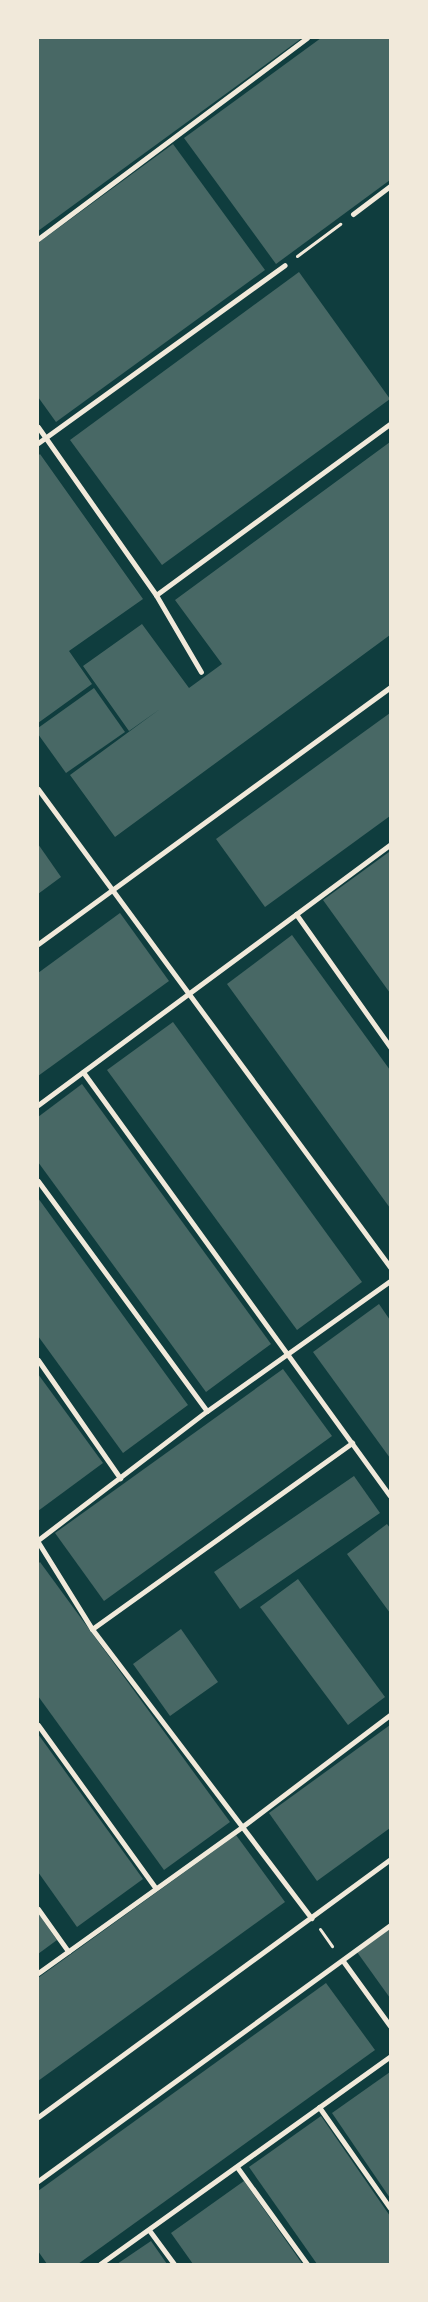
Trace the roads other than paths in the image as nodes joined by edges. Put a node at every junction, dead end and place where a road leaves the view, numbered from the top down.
1 (307, 38) edge
2 (390, 186) edge
3 (353, 214) road end
4 (38, 239) edge
5 (284, 265) road end
6 (390, 424) edge
7 (38, 427) edge
8 (46, 437) junction
9 (38, 443) edge
10 (156, 595) junction
11 (201, 672) dead end
12 (390, 687) edge
13 (38, 788) edge
14 (390, 844) edge
15 (113, 888) junction
16 (296, 914) junction
17 (38, 944) edge
18 (190, 995) junction
19 (390, 1047) edge
20 (83, 1072) junction
21 (38, 1105) edge
22 (38, 1181) edge
23 (390, 1267) edge
24 (390, 1281) edge
25 (290, 1355) junction
26 (38, 1360) edge
27 (206, 1411) junction
28 (352, 1443) junction
29 (120, 1478) junction
30 (390, 1496) edge
31 (38, 1541) edge
32 (92, 1629) junction
33 (390, 1715) edge
34 (38, 1725) edge
35 (243, 1826) junction
36 (390, 1858) edge
37 (155, 1887) junction
38 (38, 1909) edge
39 (311, 1918) junction
40 (390, 1925) edge
41 (68, 1951) junction
42 (343, 1961) junction
43 (38, 1973) edge
44 (390, 2026) edge
45 (390, 2056) edge
46 (319, 2107) junction
47 (38, 2118) edge
48 (237, 2167) junction
49 (38, 2181) edge
50 (390, 2208) edge
51 (149, 2230) junction
52 (100, 2264) edge
53 (174, 2264) edge
54 (308, 2264) edge

1 - 4 street
2 - 3 street
5 - 8 street
6 - 10 street
7 - 8 street
8 - 9 street
8 - 10 street
10 - 11 street
12 - 15 street
13 - 15 street
14 - 16 street
15 - 17 street
15 - 18 street
16 - 18 street
16 - 19 street
18 - 20 street
18 - 23 street
20 - 21 street
20 - 25 street
22 - 27 street
24 - 25 street
25 - 27 street
25 - 28 street
26 - 29 street
27 - 29 street
28 - 30 street
28 - 32 street
29 - 31 street
31 - 32 street
32 - 35 street
33 - 35 street
34 - 37 street
35 - 37 street
35 - 39 street
36 - 39 street
37 - 41 street
38 - 41 street
39 - 47 street
40 - 42 street
41 - 43 street
42 - 44 street
42 - 49 street
45 - 46 street
46 - 48 street
46 - 50 street
48 - 51 street
48 - 54 street
51 - 52 street
51 - 53 street

